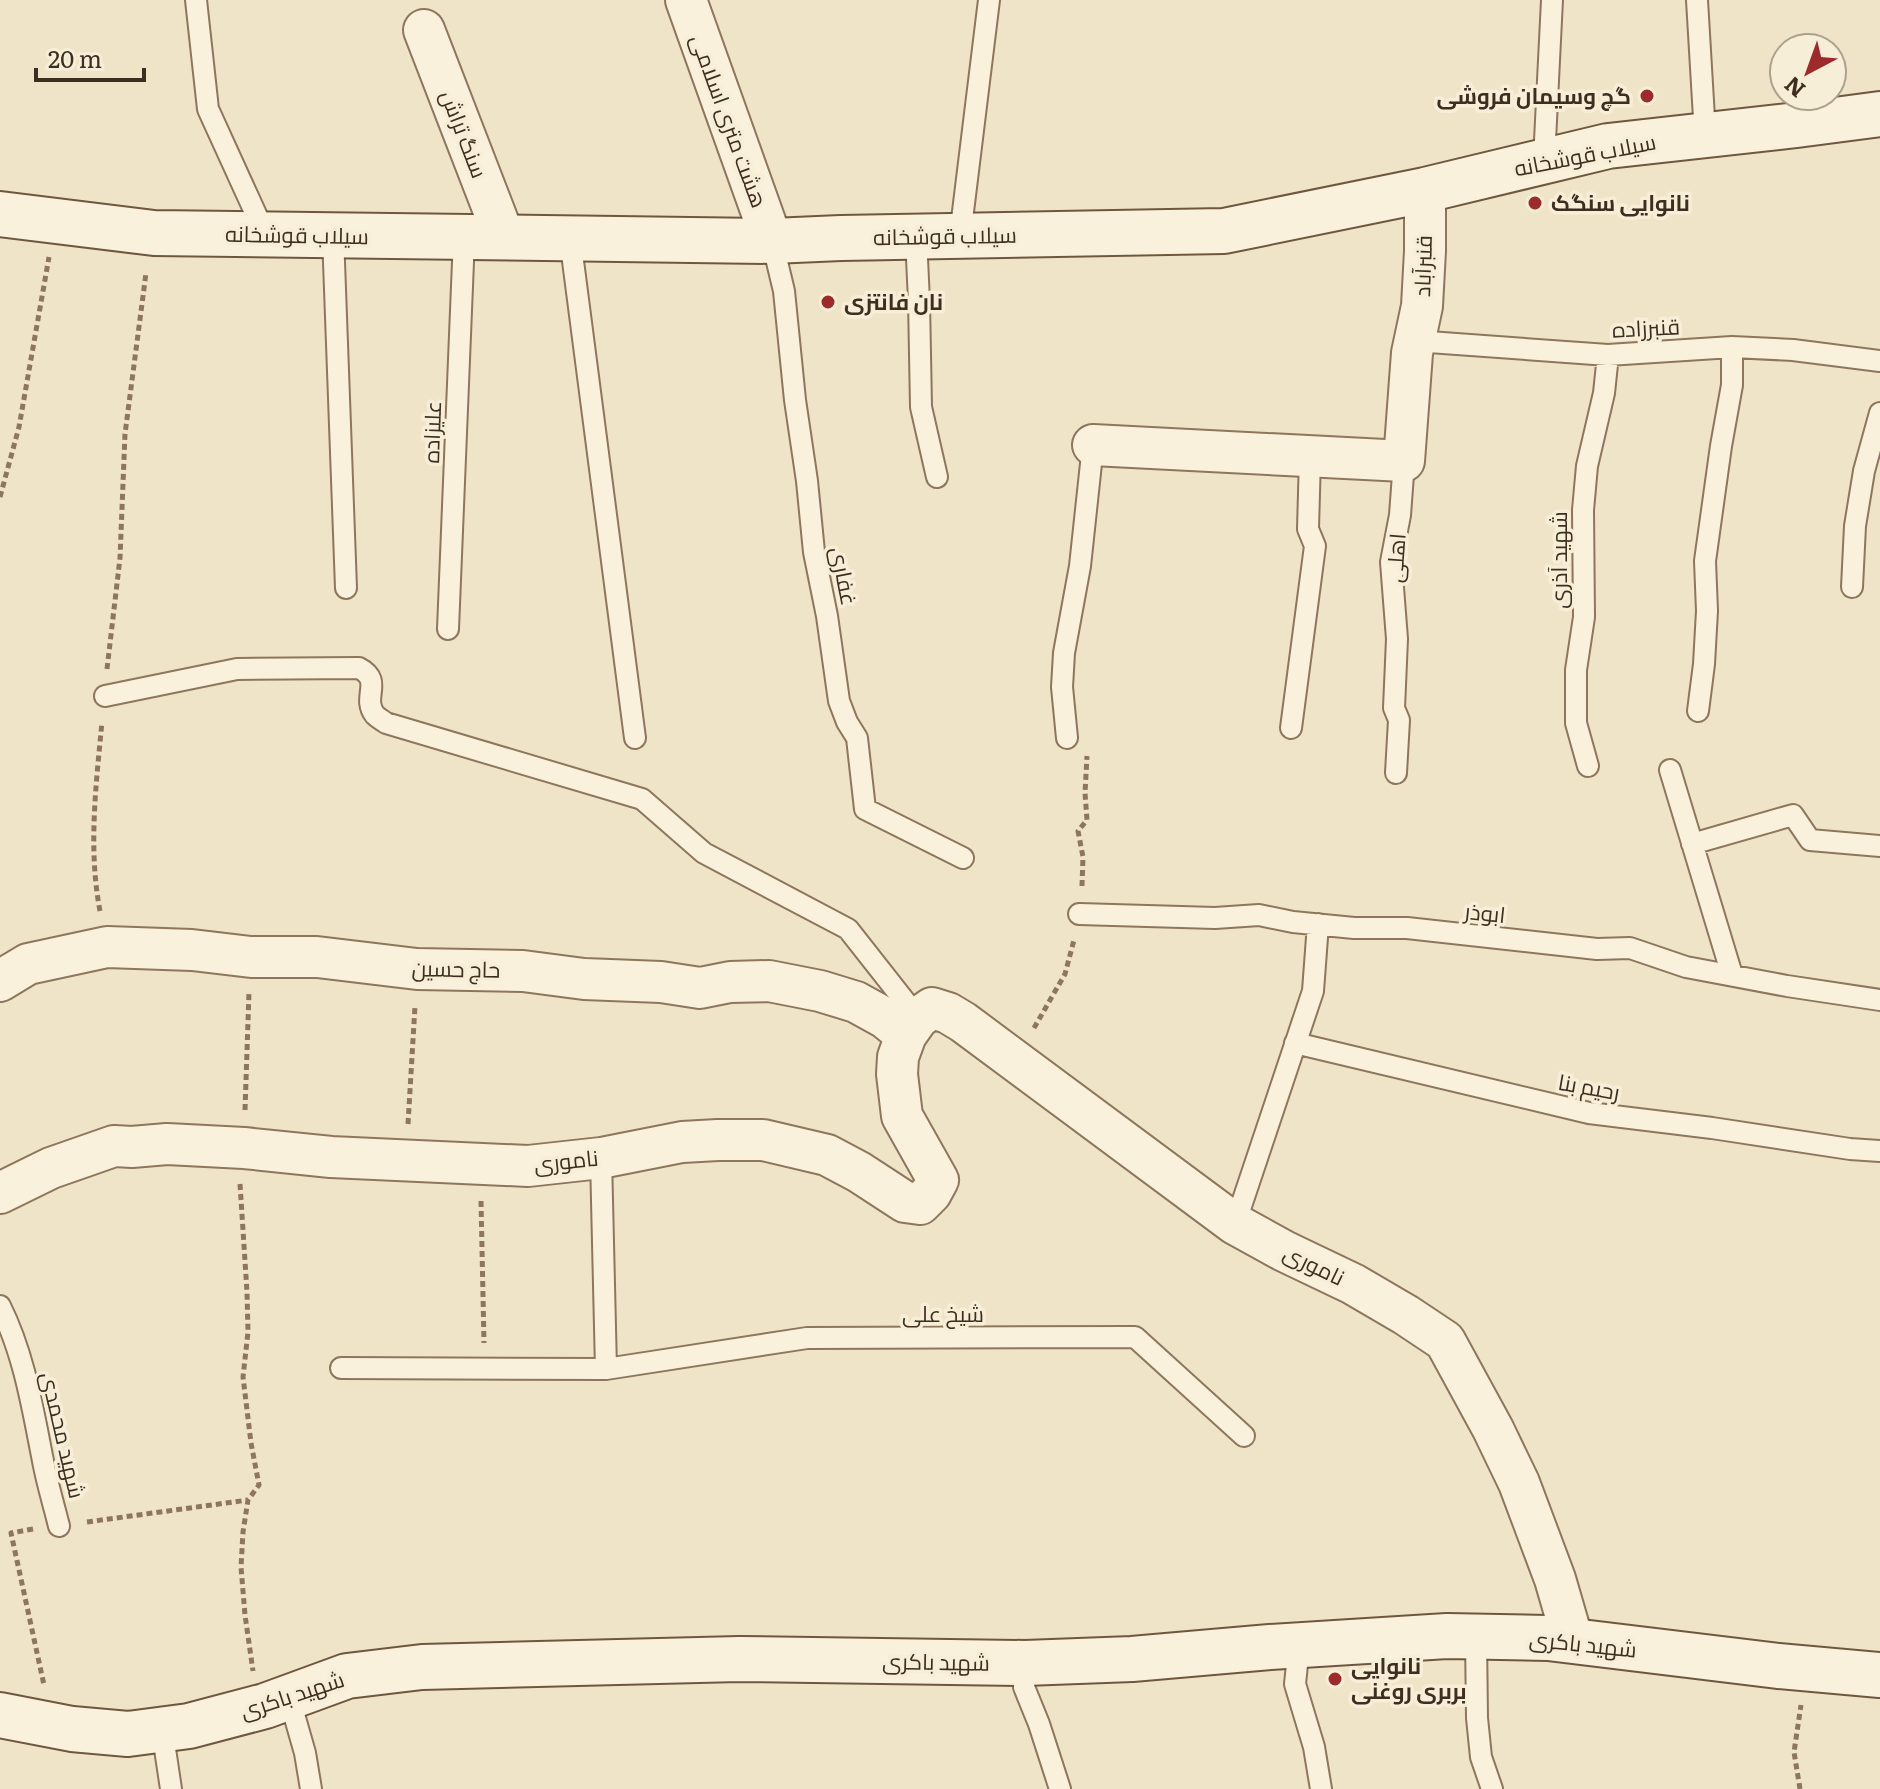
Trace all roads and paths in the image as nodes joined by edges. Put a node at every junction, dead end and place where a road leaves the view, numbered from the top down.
1 (196, 0) edge
2 (686, 0) edge
3 (989, 0) edge
4 (1552, 0) edge
5 (1697, 0) edge
6 (424, 30) dead end
7 (1880, 114) edge
8 (1705, 135) junction
9 (1544, 161) junction
10 (1425, 190) junction
11 (0, 214) edge
12 (57, 221) junction
13 (154, 233) junction
14 (265, 234) junction
15 (333, 235) junction
16 (960, 236) junction
17 (484, 237) junction
18 (916, 237) junction
19 (570, 238) junction
20 (772, 241) junction
21 (1415, 341) junction
22 (1732, 347) junction
23 (1608, 355) junction
24 (1880, 361) edge
25 (1880, 413) edge
26 (1093, 445) joint
27 (1310, 457) junction
28 (1404, 461) junction
29 (937, 477) dead end
30 (0, 497) edge
31 (1852, 587) dead end
32 (346, 588) dead end
33 (448, 629) dead end
34 (105, 696) junction
35 (1698, 711) dead end
36 (1291, 728) dead end
37 (635, 738) dead end
38 (1067, 738) dead end
39 (1588, 766) dead end
40 (1670, 770) dead end
41 (1396, 773) dead end
42 (1692, 844) junction
43 (1880, 846) edge
44 (963, 858) dead end
45 (1079, 914) dead end
46 (1318, 924) junction
47 (107, 947) junction
48 (251, 957) junction
49 (417, 969) junction
50 (1732, 975) junction
51 (0, 981) edge
52 (1880, 1000) edge
53 (912, 1026) junction
54 (1295, 1043) junction
55 (244, 1148) junction
56 (1880, 1151) edge
57 (601, 1158) junction
58 (406, 1161) junction
59 (480, 1164) junction
60 (0, 1193) edge
61 (1235, 1224) junction
62 (0, 1306) edge
63 (341, 1368) dead end
64 (484, 1369) junction
65 (606, 1369) junction
66 (1244, 1436) dead end
67 (248, 1500) junction
68 (59, 1526) junction
69 (1476, 1637) junction
70 (1573, 1641) junction
71 (1299, 1645) junction
72 (1025, 1663) junction
73 (1799, 1668) junction
74 (1880, 1675) edge
75 (277, 1702) junction
76 (0, 1715) edge
77 (52, 1725) junction
78 (162, 1729) junction
79 (171, 1789) edge
80 (311, 1789) edge
81 (1060, 1789) edge
82 (1321, 1789) edge
83 (1492, 1789) edge
84 (1800, 1789) edge

1 - 14 lane
2 - 20 street, هشت متری اسلامی
3 - 16 lane
4 - 9 lane
5 - 8 lane
6 - 17 street, سنگ تراش
7 - 8 street, سیلاب قوشخانه
8 - 9 street, سیلاب قوشخانه
9 - 10 street, سیلاب قوشخانه
10 - 16 street, سیلاب قوشخانه
10 - 21 street, قنبرآباد
11 - 12 street, سیلاب قوشخانه
12 - 13 street, سیلاب قوشخانه
12 - 30 path
13 - 14 street, سیلاب قوشخانه
13 - 34 path
14 - 15 street, سیلاب قوشخانه
15 - 17 street, سیلاب قوشخانه
15 - 32 lane
16 - 18 street, سیلاب قوشخانه
17 - 19 street, سیلاب قوشخانه
17 - 33 lane, علیزاده
18 - 20 street, سیلاب قوشخانه
18 - 29 lane
19 - 20 street, سیلاب قوشخانه
19 - 37 lane
20 - 44 lane, غفاری
21 - 23 lane, قنبرزاده
21 - 28 street, اهلی
22 - 23 lane, قنبرزاده
22 - 24 lane, قنبرزاده
22 - 35 lane
23 - 39 lane, شهید آذری
25 - 31 lane
26 - 27 street
26 - 38 lane
27 - 28 street
27 - 36 lane
28 - 41 lane, اهلی
34 - 47 path
34 - 53 lane
40 - 42 lane
42 - 43 lane
42 - 50 lane
45 - 46 lane, ابوذر
46 - 50 lane, ابوذر
46 - 54 lane
47 - 48 street, حاج حسین
47 - 51 street, حاج حسین
48 - 49 street, حاج حسین
48 - 55 path
49 - 53 street, حاج حسین
49 - 58 path
50 - 52 lane, ابوذر
53 - 57 street, ناموری
53 - 61 street, ناموری
54 - 56 lane, رحیم بنا
54 - 61 lane
55 - 58 street, ناموری
55 - 60 street, ناموری
55 - 67 path
57 - 59 street, ناموری
57 - 65 lane
58 - 59 street, ناموری
59 - 64 path
61 - 70 street, ناموری
62 - 68 lane, شهید محمدی
63 - 64 lane, شیخ علی
64 - 65 lane, شیخ علی
65 - 66 lane, شیخ علی
67 - 68 path
67 - 75 path
68 - 77 path, شهید محمدی
69 - 70 street, شهید باکری
69 - 71 street, شهید باکری
69 - 83 lane
70 - 73 street, شهید باکری
71 - 72 street, شهید باکری
71 - 82 lane
72 - 75 street, شهید باکری
72 - 81 lane
73 - 74 street, شهید باکری
73 - 84 path
75 - 78 street, شهید باکری
75 - 80 lane
76 - 77 street, شهید باکری
77 - 78 street, شهید باکری
78 - 79 lane

